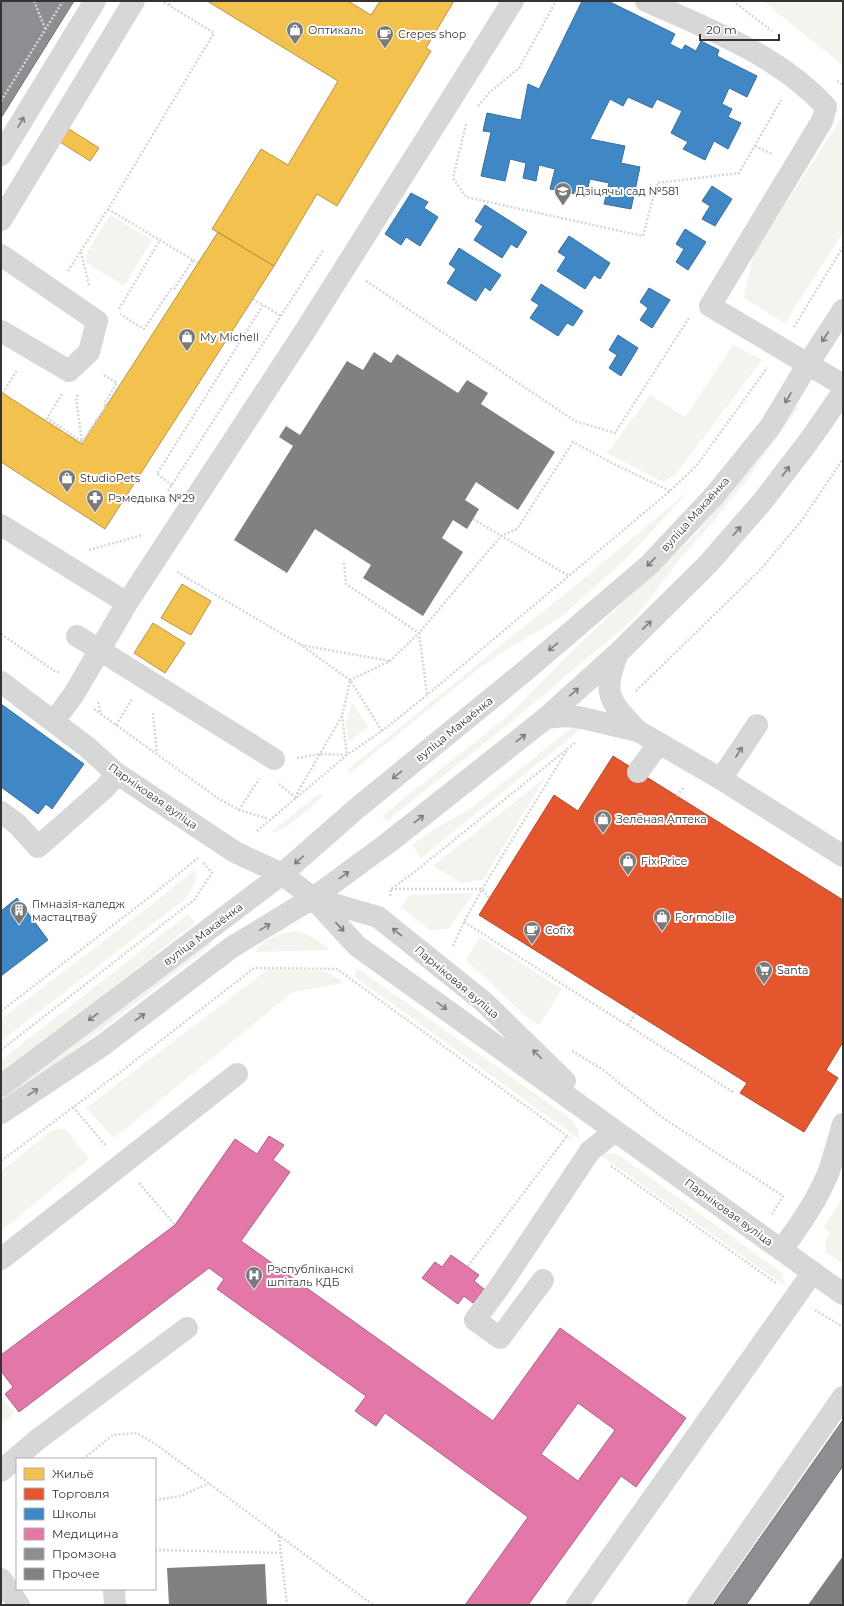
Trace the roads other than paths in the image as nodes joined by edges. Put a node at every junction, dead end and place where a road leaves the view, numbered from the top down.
1 (95, 1) edge
2 (134, 1) edge
3 (513, 1) edge
4 (646, 1) edge
5 (67, 47) junction
6 (96, 63) junction
7 (1, 155) edge
8 (1, 220) edge
9 (1, 255) edge
10 (843, 310) edge
11 (1, 331) edge
12 (808, 364) junction
13 (843, 385) edge
14 (843, 392) edge
15 (1, 525) edge
16 (127, 603) junction
17 (77, 636) dead end
18 (99, 651) junction
19 (619, 652) junction
20 (1, 682) edge
21 (546, 718) junction
22 (54, 721) junction
23 (756, 725) dead end
24 (638, 731) junction
25 (659, 743) junction
26 (274, 759) dead end
27 (638, 772) dead end
28 (116, 773) junction
29 (721, 779) junction
30 (1, 812) edge
31 (843, 856) edge
32 (282, 874) junction
33 (313, 898) junction
34 (237, 1074) dead end
35 (1, 1086) edge
36 (1, 1113) edge
37 (843, 1124) edge
38 (615, 1131) junction
39 (787, 1241) junction
40 (1, 1260) edge
41 (812, 1272) junction
42 (543, 1280) dead end
43 (843, 1294) edge
44 (187, 1328) dead end
45 (843, 1397) edge
46 (17, 1458) edge
47 (1, 1579) edge
48 (114, 1590) edge
49 (19, 1605) edge
50 (115, 1605) edge
51 (577, 1605) edge
52 (698, 1605) edge

1 - 5 street
2 - 6 street
3 - 16 street
4 - 12 street
5 - 6 street
7 -> 5 street
6 - 8 street
9 - 11 street
10 -> 12 street, вуліца Макаёнка
12 - 13 street
12 -> 32 street, вуліца Макаёнка
19 -> 14 street
15 - 16 street
16 - 18 street
17 - 18 street
18 - 22 street
18 - 26 street
21 -> 19 street
19 - 24 street
20 - 22 street, Парніковая вуліца
21 - 24 street
33 -> 21 street
22 - 28 street, Парніковая вуліца
29 -> 23 street
24 - 25 street
25 - 27 street
25 - 29 street
28 - 30 street
28 - 32 street, Парніковая вуліца
29 - 31 street
32 - 33 street, Парніковая вуліца
32 -> 35 street, вуліца Макаёнка
36 -> 33 street
33 -> 38 street, Парніковая вуліца
38 -> 33 street, Парніковая вуліца
34 - 40 street
37 - 39 street
38 - 39 street, Парніковая вуліца
38 - 42 street
39 - 41 street, Парніковая вуліца
41 - 43 street, Парніковая вуліца
41 - 51 street
44 - 46 street
45 - 52 street
47 - 49 street
48 - 50 street

